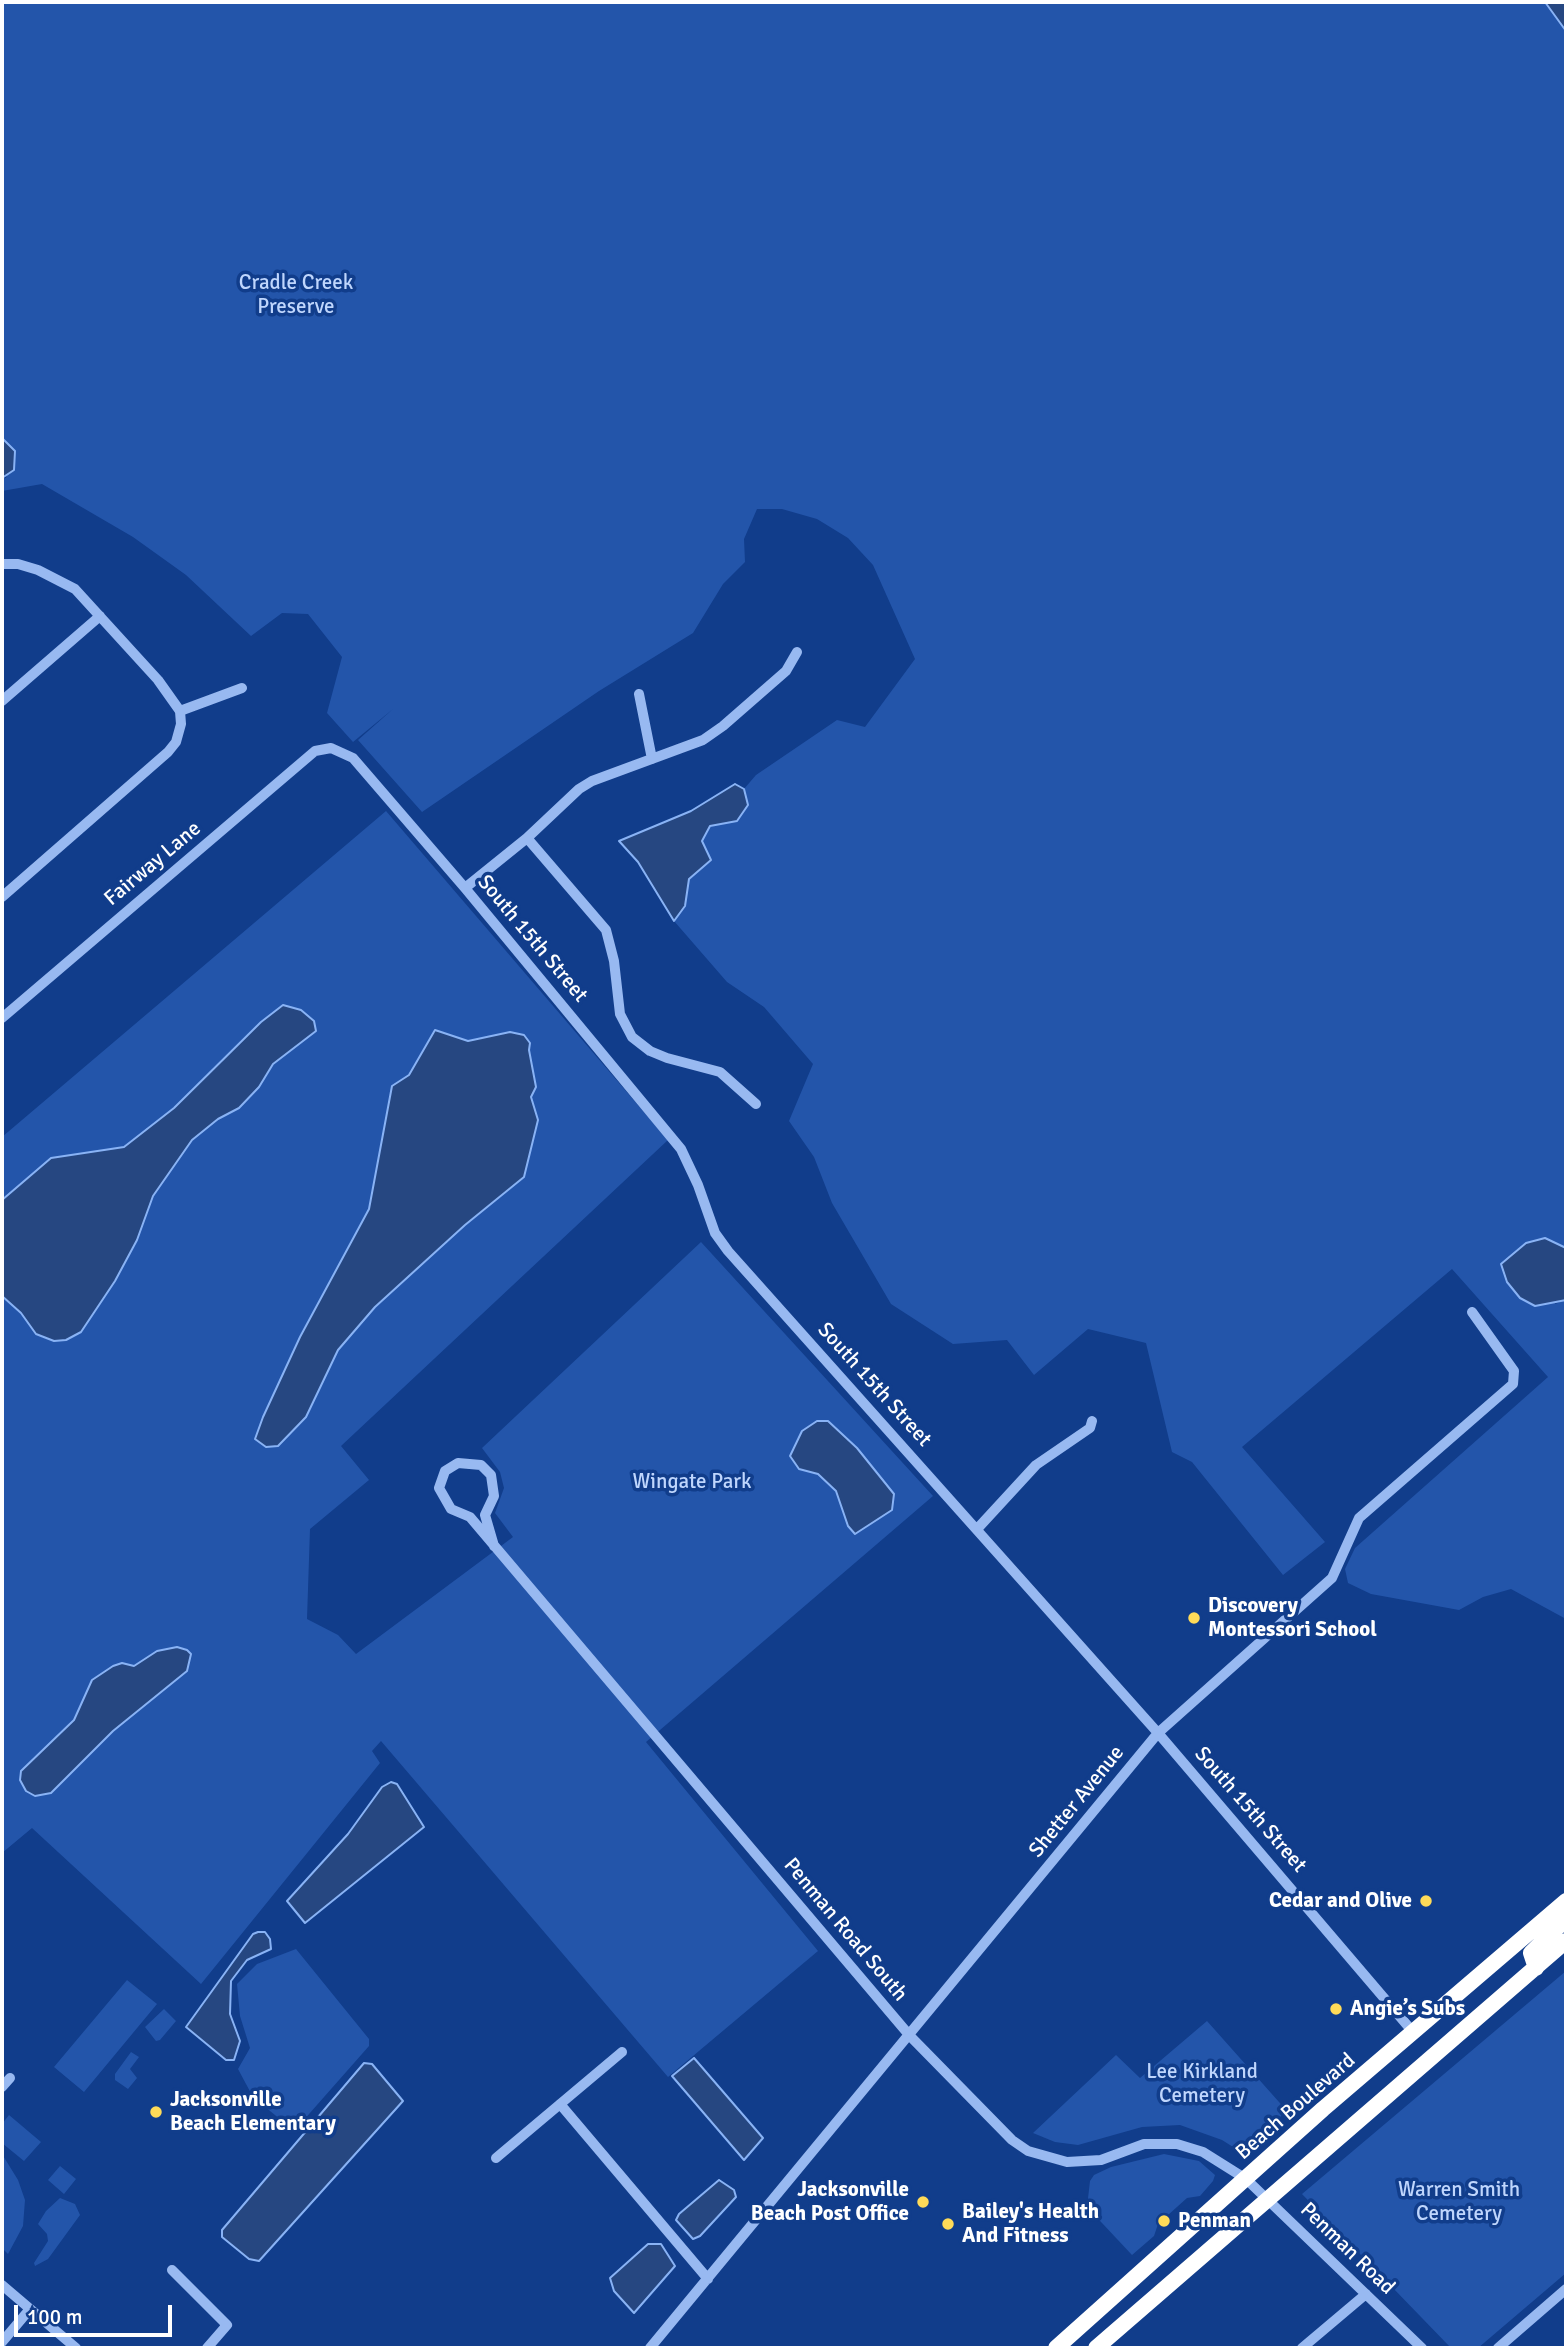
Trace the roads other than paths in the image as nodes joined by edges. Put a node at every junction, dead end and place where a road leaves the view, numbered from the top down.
1 (2, 564) edge
2 (100, 616) junction
3 (797, 652) dead end
4 (242, 688) dead end
5 (639, 694) dead end
6 (2, 701) edge
7 (180, 711) junction
8 (334, 749) joint
9 (652, 759) junction
10 (527, 838) junction
11 (465, 888) junction
12 (2, 897) edge
13 (2, 1018) edge
14 (756, 1104) dead end
15 (1472, 1312) dead end
16 (1092, 1421) dead end
17 (487, 1505) junction
18 (459, 1514) junction
19 (978, 1528) junction
20 (495, 1546) junction
21 (1158, 1733) junction
22 (1566, 1901) edge
23 (1566, 1919) edge
24 (1566, 1941) edge
25 (1536, 1968) junction
26 (1413, 2032) junction
27 (910, 2036) junction
28 (622, 2052) dead end
29 (10, 2078) dead end
30 (2, 2087) edge
31 (561, 2104) junction
32 (496, 2158) dead end
33 (1246, 2179) junction
34 (1266, 2198) junction
35 (172, 2270) dead end
36 (708, 2279) junction
37 (2, 2285) edge
38 (1566, 2289) edge
39 (1366, 2294) junction
40 (30, 2309) junction
41 (2, 2342) edge
42 (210, 2347) edge
43 (76, 2348) edge
44 (650, 2348) edge
45 (1056, 2348) edge
46 (1096, 2348) edge
47 (1302, 2348) edge
48 (1422, 2348) edge
49 (1498, 2348) edge

1 - 2 street
2 - 6 street
2 - 7 street
3 - 9 street
4 - 7 street
5 - 9 street
7 - 12 street
8 - 11 street, South 15th Street
8 - 13 street, Fairway Lane
9 - 10 street
10 - 11 street
10 - 14 street
11 - 19 street, South 15th Street
15 - 21 street, Shetter Avenue
16 - 19 street
17 - 18 street
17 - 18 street, Penman Road South
17 - 20 street, Penman Road South
18 - 20 street, Penman Road South
19 - 21 street, South 15th Street
20 - 27 street, Penman Road South
21 - 26 street, South 15th Street
21 - 27 street, Shetter Avenue
22 - 26 highway, Beach Boulevard
23 - 25 highway
24 - 25 highway
25 - 34 highway
26 - 33 highway, Beach Boulevard
27 - 33 street, Penman Road South
27 - 36 street, Shetter Avenue
28 - 31 street
29 - 30 street
31 - 32 street
31 - 36 street
33 - 34 street, Penman Road
33 - 45 highway, Beach Boulevard
34 - 39 street, Penman Road
34 - 46 highway
35 - 42 street
36 - 44 street, Shetter Avenue
37 - 40 street
38 - 49 street
39 - 47 street
39 - 48 street, Penman Road
40 - 41 street
40 - 43 street

